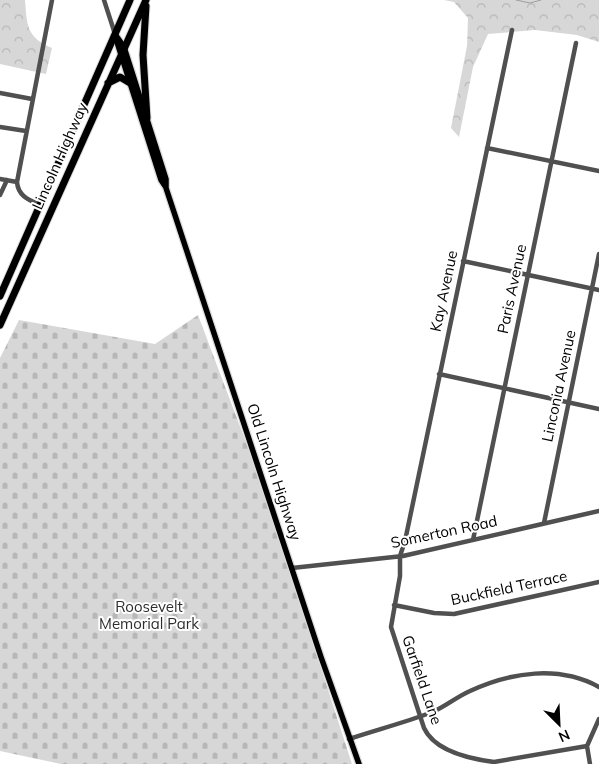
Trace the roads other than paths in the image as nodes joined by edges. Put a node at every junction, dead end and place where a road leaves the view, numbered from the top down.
1 (52, 0) edge
2 (104, 0) edge
3 (130, 0) edge
4 (147, 0) edge
5 (512, 30) dead end
6 (115, 34) junction
7 (576, 43) dead end
8 (124, 47) junction
9 (121, 55) junction
10 (108, 83) junction
11 (130, 83) junction
12 (0, 93) edge
13 (32, 99) junction
14 (147, 118) junction
15 (0, 127) edge
16 (26, 131) junction
17 (487, 148) junction
18 (551, 161) junction
19 (599, 171) edge
20 (0, 179) edge
21 (7, 180) junction
22 (17, 182) junction
23 (166, 188) junction
24 (0, 195) edge
25 (40, 206) junction
26 (599, 254) edge
27 (463, 261) junction
28 (527, 275) junction
29 (592, 289) junction
30 (599, 290) edge
31 (0, 296) edge
32 (0, 325) edge
33 (439, 374) junction
34 (503, 389) junction
35 (568, 402) junction
36 (599, 409) edge
37 (599, 511) edge
38 (544, 523) junction
39 (473, 540) junction
40 (400, 556) junction
41 (292, 568) junction
42 (599, 582) edge
43 (394, 605) junction
44 (599, 687) edge
45 (420, 716) junction
46 (599, 720) edge
47 (349, 740) junction
48 (587, 746) junction
49 (359, 764) edge
50 (590, 764) edge

1 - 13 street
2 - 6 street, Old Lincoln Highway
3 - 6 highway, Lincoln Highway
4 - 8 highway, Lincoln Highway
4 - 14 highway
5 - 17 street, Kay Avenue
6 - 8 main road, Old Lincoln Highway
6 - 9 main road, Old Lincoln Highway
6 - 25 highway, Lincoln Highway
7 - 18 street, Paris Avenue
8 - 9 highway, Lincoln Highway
8 - 14 main road, Old Lincoln Highway
9 - 10 highway, Lincoln Highway
9 - 11 main road, Old Lincoln Highway
10 - 11 highway
10 - 32 highway, Lincoln Highway
11 - 23 main road, Old Lincoln Highway
12 - 13 street
13 - 16 street
14 - 23 main road, Old Lincoln Highway
15 - 16 street
16 - 22 street
17 - 18 street
17 - 27 street, Kay Avenue
18 - 19 street
18 - 28 street, Paris Avenue
20 - 21 street
21 - 22 street
21 - 24 street
22 - 25 street
23 - 41 main road, Old Lincoln Highway
25 - 31 highway, Lincoln Highway
26 - 29 street, Linconia Avenue
27 - 28 street
27 - 33 street, Kay Avenue
28 - 29 street
28 - 34 street, Paris Avenue
29 - 30 street
29 - 35 street, Linconia Avenue
33 - 34 street
33 - 40 street, Kay Avenue
34 - 35 street
34 - 39 street, Paris Avenue
35 - 36 street
35 - 38 street, Linconia Avenue
37 - 38 street, Somerton Road
38 - 39 street, Somerton Road
39 - 40 street, Somerton Road
40 - 41 street, Somerton Road
40 - 43 street, Garfield Lane
41 - 47 main road, Old Lincoln Highway
42 - 43 street, Buckfield Terrace
43 - 45 street, Garfield Lane
44 - 45 street
45 - 47 street
45 - 48 street, Garfield Lane
46 - 48 street
47 - 49 main road, Old Lincoln Highway
48 - 50 street

